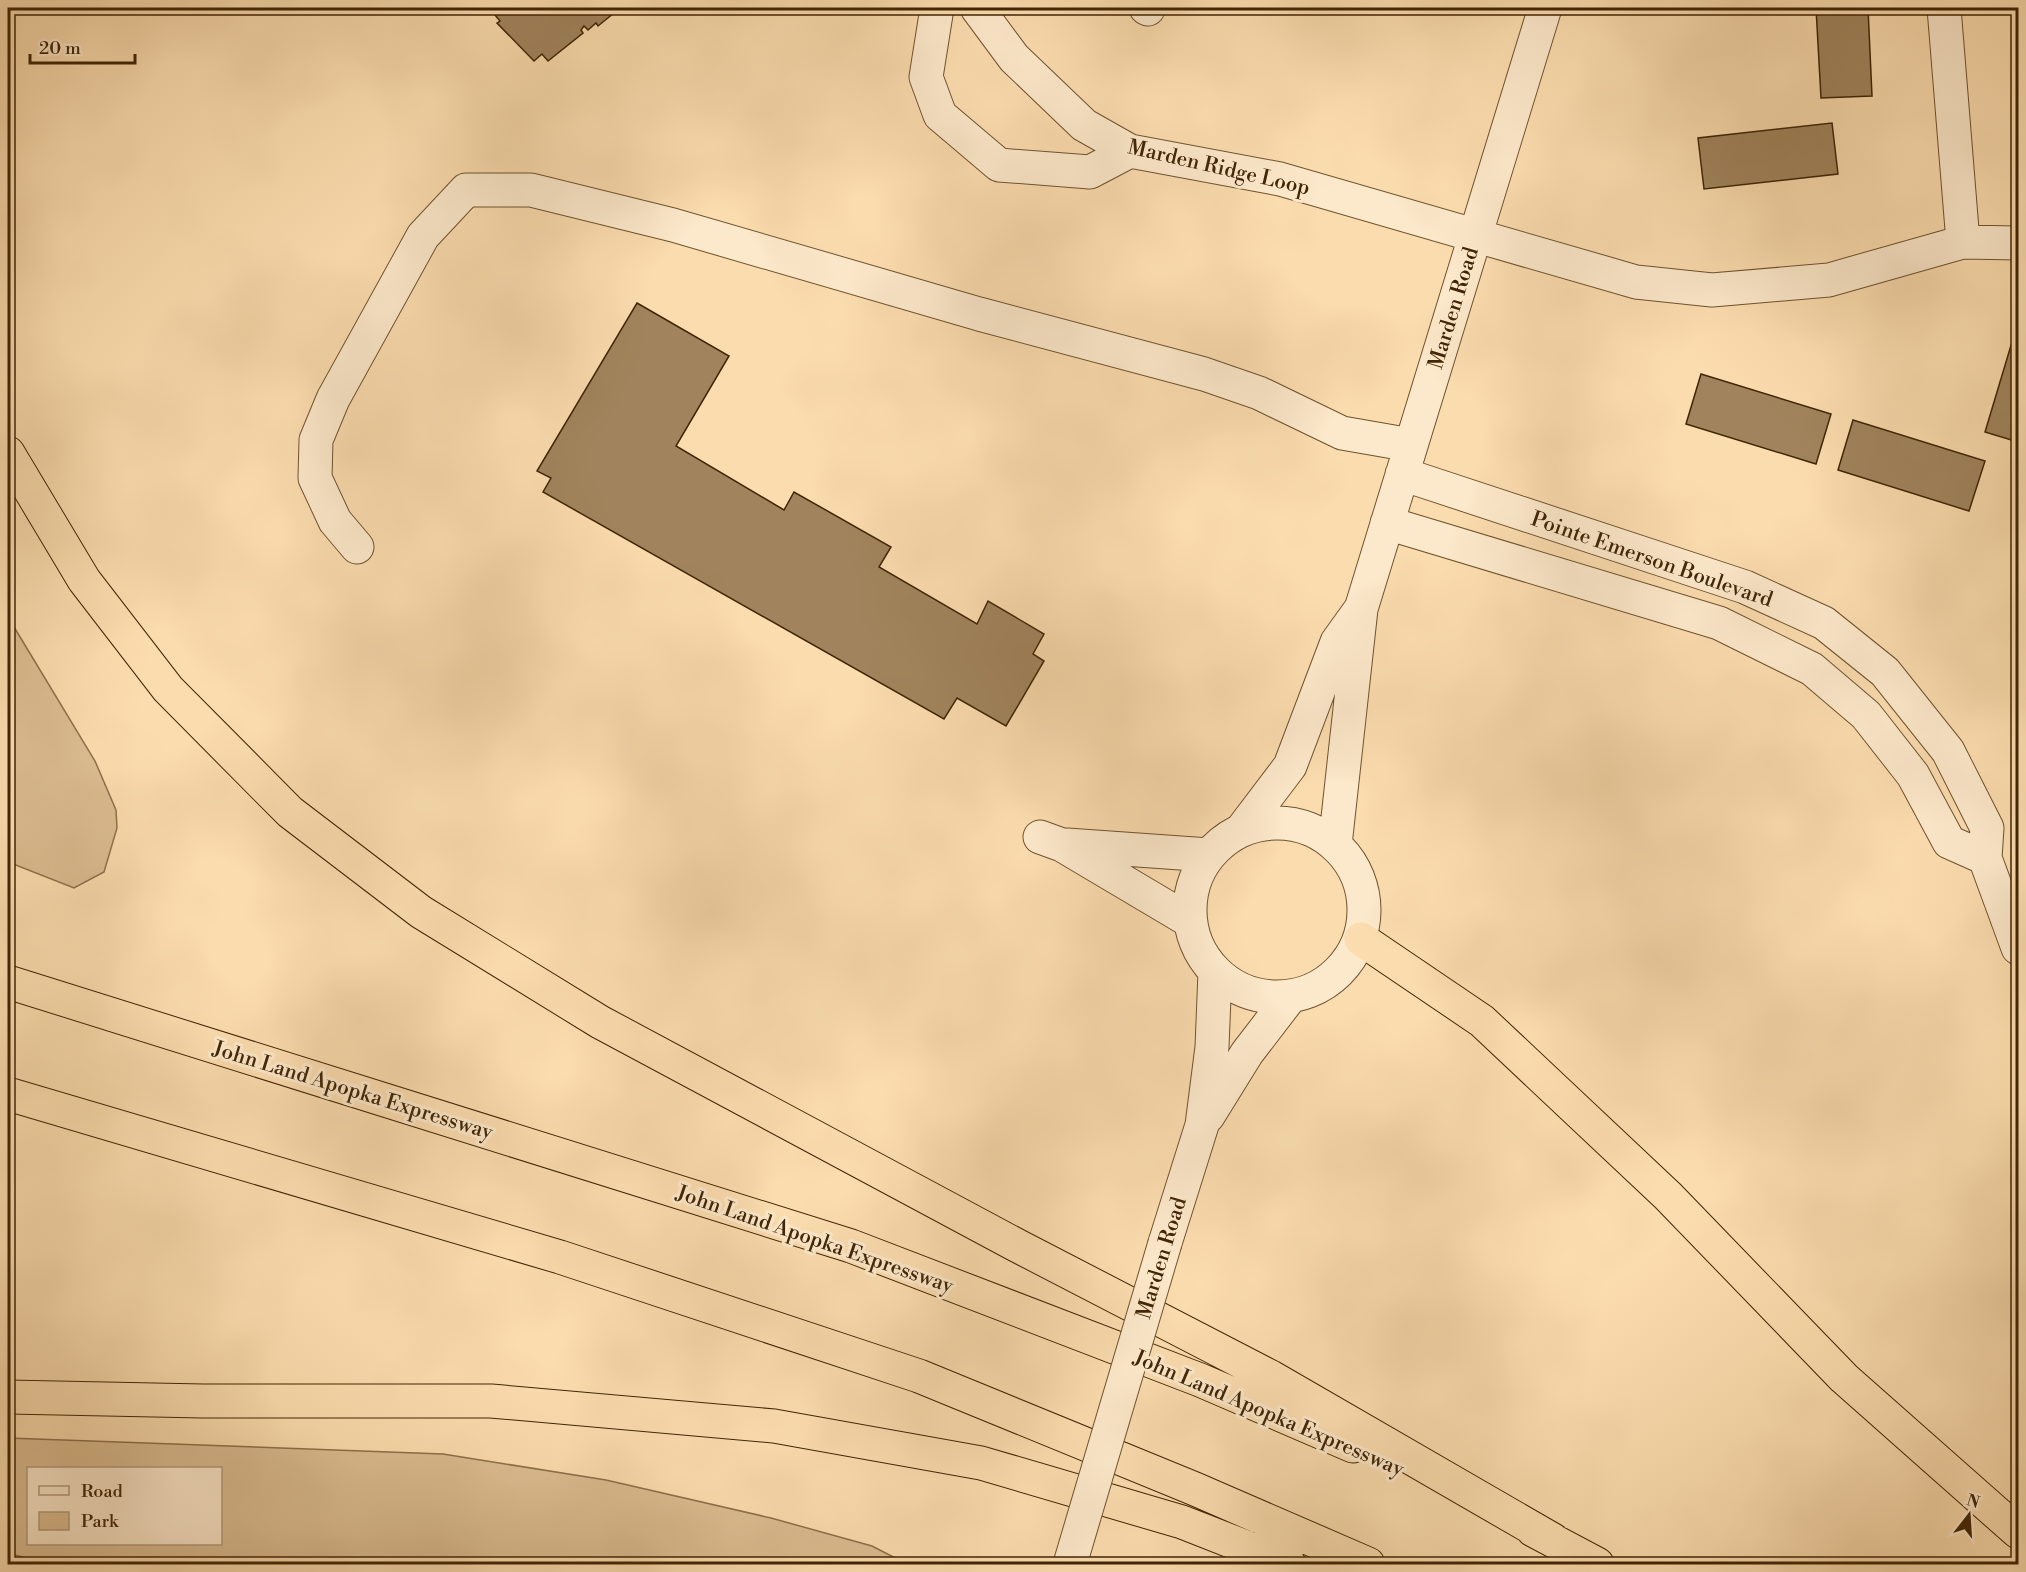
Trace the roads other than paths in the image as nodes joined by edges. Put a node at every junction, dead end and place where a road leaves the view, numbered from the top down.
1 (937, 8) edge
2 (977, 8) edge
3 (1545, 8) edge
4 (1944, 8) edge
5 (1130, 151) junction
6 (1476, 236) junction
7 (1963, 242) junction
8 (2019, 243) edge
9 (8, 453) edge
10 (1407, 460) junction
11 (1387, 523) junction
12 (1611, 545) junction
13 (357, 547) dead end
14 (1599, 588) junction
15 (1361, 609) junction
16 (1885, 672) junction
17 (1851, 702) junction
18 (1243, 828) junction
19 (1335, 845) junction
20 (1209, 855) junction
21 (1985, 858) junction
22 (1190, 921) junction
23 (1361, 939) junction
24 (2019, 948) edge
25 (1215, 972) junction
26 (8, 982) edge
27 (1290, 997) junction
28 (8, 1094) edge
29 (1202, 1125) junction
30 (8, 1397) edge
31 (2019, 1532) edge
32 (1553, 1540) junction
33 (1070, 1564) edge
34 (1289, 1564) edge
35 (1368, 1564) edge
36 (1597, 1564) edge

1 - 5 street
2 - 5 street, Marden Ridge Loop
3 - 6 street, Marden Road
4 - 7 street
5 - 6 street, Marden Ridge Loop
6 - 7 street, Marden Ridge Loop
6 - 10 street, Marden Road
7 - 8 street, Marden Ridge Loop
9 - 32 highway
10 - 11 street, Marden Road
10 - 12 street, Pointe Emerson Boulevard
10 - 13 street, Pointe Emerson Boulevard
11 - 14 street, Pointe Emerson Boulevard
11 - 15 street, Marden Road
12 - 14 street
12 - 16 street, Pointe Emerson Boulevard
14 - 17 street, Pointe Emerson Boulevard
15 - 18 street, Marden Road
15 - 19 street, Marden Road
16 - 17 street
16 - 21 street, Pointe Emerson Boulevard
17 - 21 street, Pointe Emerson Boulevard
18 - 19 street
18 - 20 street
19 - 23 street
20 - 22 street
20 - 22 street
21 - 24 street, Pointe Emerson Boulevard
22 - 25 street
23 - 27 street
23 - 31 highway
25 - 27 street
25 - 29 street, Marden Road
26 - 32 highway, John Land Apopka Expressway
27 - 29 street, Marden Road
28 - 35 highway
29 - 33 street, Marden Road, bridge
30 - 34 highway
32 - 36 highway, John Land Apopka Expressway

